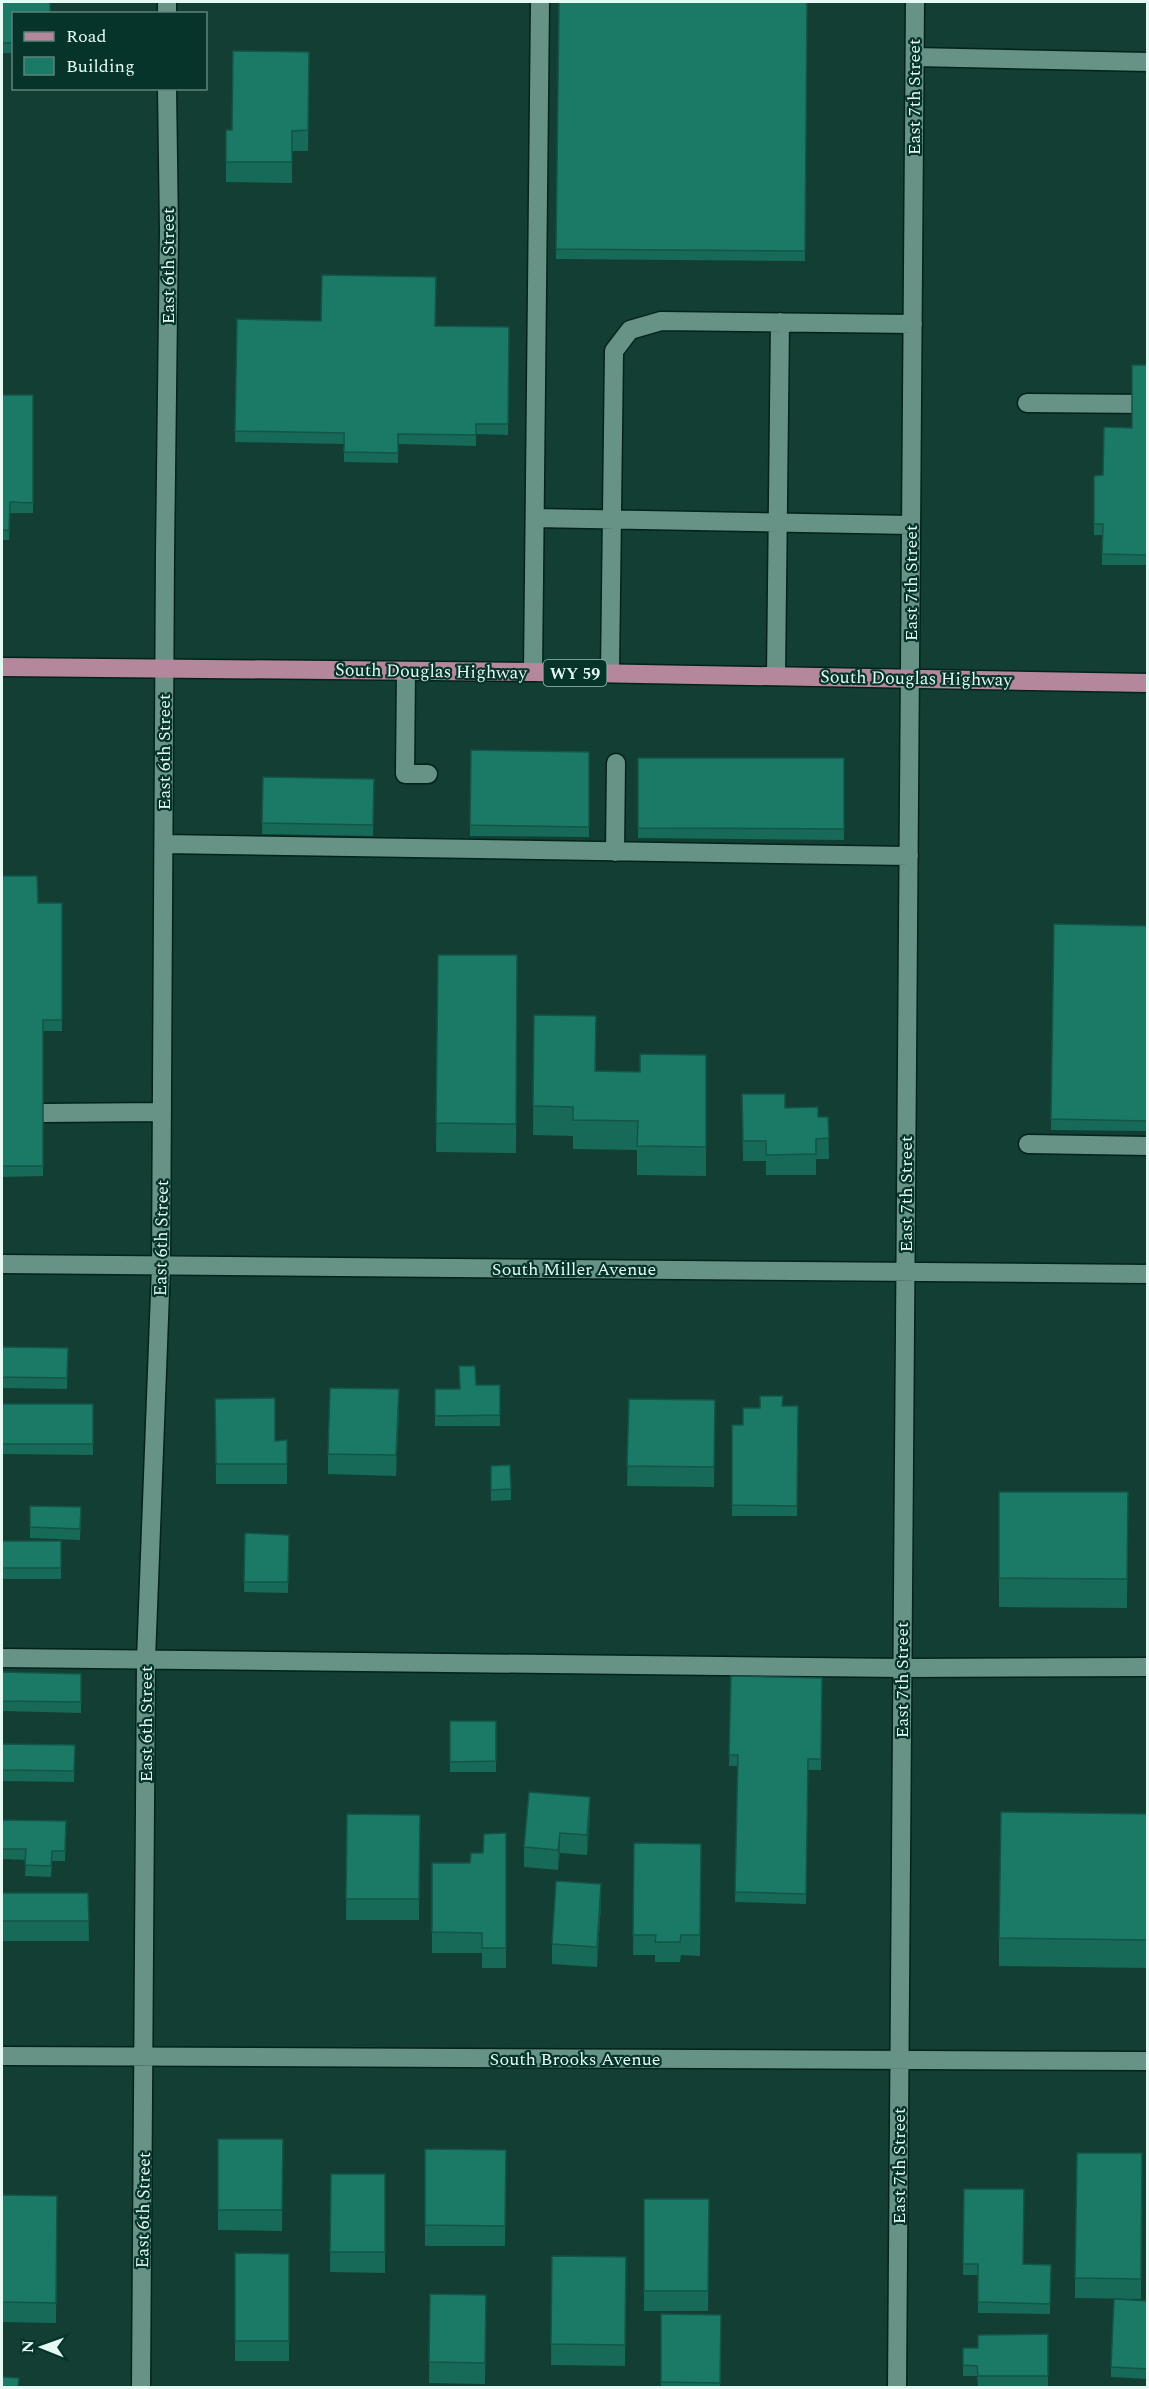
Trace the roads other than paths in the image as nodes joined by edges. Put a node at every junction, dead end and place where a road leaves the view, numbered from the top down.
1 (540, 2) edge
2 (915, 2) edge
3 (915, 57) junction
4 (1148, 62) edge
5 (167, 90) edge
6 (780, 322) junction
7 (913, 324) junction
8 (1027, 403) dead end
9 (1148, 404) edge
10 (535, 518) junction
11 (612, 519) junction
12 (778, 522) junction
13 (911, 525) junction
14 (2, 667) edge
15 (164, 668) junction
16 (406, 671) junction
17 (533, 672) junction
18 (610, 674) junction
19 (776, 676) junction
20 (910, 678) junction
21 (1148, 682) edge
22 (616, 763) dead end
23 (428, 774) dead end
24 (164, 844) junction
25 (615, 852) junction
26 (909, 856) junction
27 (162, 1112) junction
28 (43, 1113) edge
29 (1028, 1144) dead end
30 (1148, 1146) edge
31 (2, 1264) edge
32 (161, 1266) junction
33 (906, 1272) junction
34 (1148, 1274) edge
35 (2, 1658) edge
36 (146, 1660) junction
37 (1148, 1667) edge
38 (902, 1668) junction
39 (2, 2056) edge
40 (144, 2058) junction
41 (899, 2060) junction
42 (1148, 2061) edge
43 (141, 2388) edge
44 (897, 2388) edge

1 - 10 street
2 - 3 street, East 7th Street
3 - 4 street
3 - 7 street, East 7th Street
5 - 15 street, East 6th Street
6 - 7 street
6 - 11 street
6 - 12 street
7 - 13 street, East 7th Street
8 - 9 street
10 - 11 street
10 - 17 street
11 - 12 street
11 - 18 street
12 - 13 street
12 - 19 street
13 - 20 street, East 7th Street
14 - 15 main road, South Douglas Highway / WY 59
15 - 16 main road, South Douglas Highway / WY 59
15 - 24 street, East 6th Street
16 - 17 main road, South Douglas Highway / WY 59
16 - 23 street
17 - 18 main road, South Douglas Highway / WY 59
18 - 19 main road, South Douglas Highway / WY 59
19 - 20 main road, South Douglas Highway / WY 59
20 - 21 main road, South Douglas Highway / WY 59
20 - 26 street, East 7th Street
22 - 25 street
24 - 25 street
24 - 27 street, East 6th Street
25 - 26 street
26 - 33 street, East 7th Street
27 - 28 street
27 - 32 street, East 6th Street
29 - 30 street
31 - 32 street, South Miller Avenue
32 - 33 street, South Miller Avenue
32 - 36 street, East 6th Street
33 - 34 street, South Miller Avenue
33 - 38 street, East 7th Street
35 - 36 street
36 - 38 street
36 - 40 street, East 6th Street
37 - 38 street
38 - 41 street, East 7th Street
39 - 40 street, South Brooks Avenue
40 - 41 street, South Brooks Avenue
40 - 43 street, East 6th Street
41 - 42 street, South Brooks Avenue
41 - 44 street, East 7th Street

